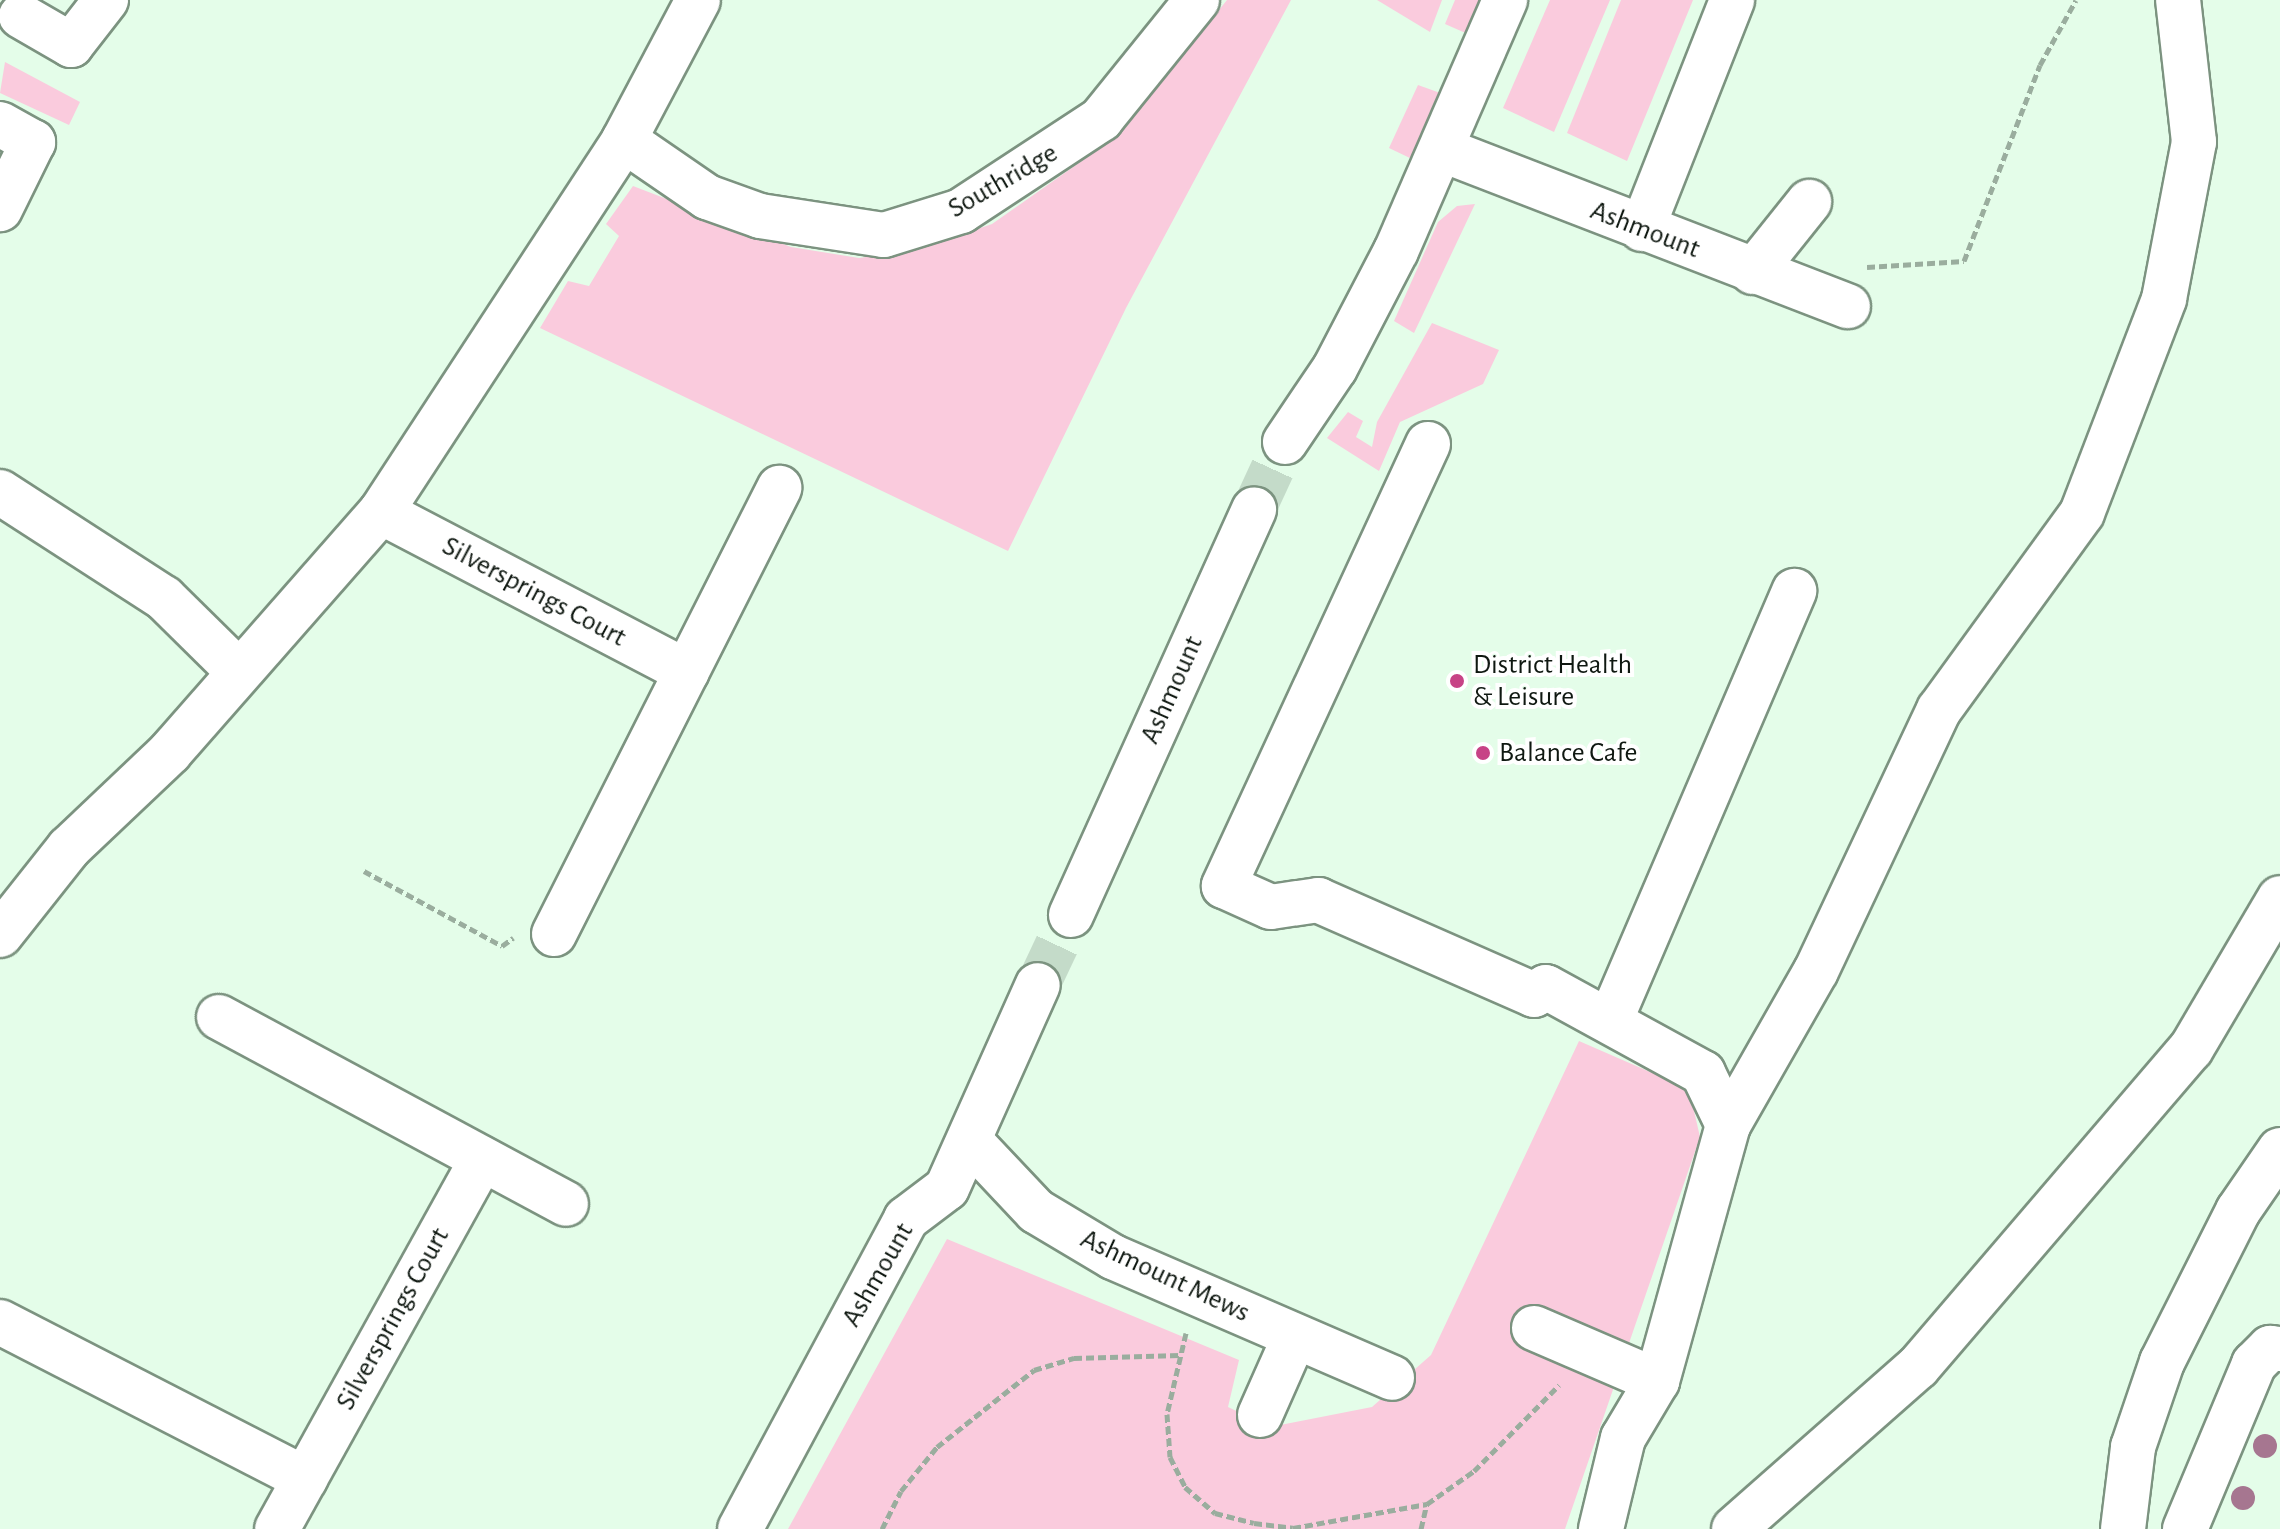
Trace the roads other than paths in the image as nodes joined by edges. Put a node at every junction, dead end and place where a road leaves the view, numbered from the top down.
1 (106, 0) edge
2 (698, 0) edge
3 (1197, 0) edge
4 (1505, 0) edge
5 (1732, 0) edge
6 (2178, 0) edge
7 (21, 16) dead end
8 (0, 124) edge
9 (624, 140) junction
10 (1443, 150) junction
11 (1809, 202) dead end
12 (0, 209) edge
13 (1642, 229) junction
14 (1753, 272) junction
15 (1848, 306) road end
16 (1285, 442) tunnel mouth
17 (1428, 444) dead end
18 (779, 488) dead end
19 (0, 492) edge
20 (1254, 509) tunnel mouth
21 (381, 512) junction
22 (1794, 591) dead end
23 (238, 671) junction
24 (687, 672) junction
25 (2280, 898) edge
26 (1071, 915) tunnel mouth
27 (554, 934) road end
28 (0, 935) edge
29 (1038, 985) tunnel mouth
30 (1592, 1010) junction
31 (219, 1017) dead end
32 (1728, 1125) junction
33 (971, 1142) junction
34 (2280, 1150) edge
35 (482, 1159) junction
36 (566, 1204) dead end
37 (0, 1322) edge
38 (1534, 1328) dead end
39 (1295, 1336) junction
40 (2280, 1349) edge
41 (1392, 1378) dead end
42 (1657, 1381) junction
43 (1260, 1415) dead end
44 (305, 1479) junction
45 (277, 1529) edge
46 (740, 1529) edge
47 (1601, 1529) edge
48 (1734, 1529) edge
49 (2123, 1529) edge
50 (2185, 1529) edge

1 - 7 street
2 - 9 street
3 - 9 street, Southridge
4 - 10 street
5 - 13 street
6 - 32 street
8 - 12 street
9 - 21 street
10 - 13 street, Ashmount
10 - 16 street
11 - 14 street
13 - 14 street, Ashmount
14 - 15 street, Ashmount
17 - 30 street
18 - 24 street
19 - 23 street
20 - 26 street, Ashmount
21 - 23 street
21 - 24 street, Silversprings Court
22 - 30 street
23 - 28 street
24 - 27 street
25 - 48 street
29 - 33 street, Ashmount
30 - 32 street
31 - 35 street
32 - 42 street
33 - 39 street, Ashmount Mews
33 - 46 street, Ashmount
34 - 49 street
35 - 36 street
35 - 44 street, Silversprings Court
37 - 44 street
38 - 42 street
39 - 41 street, Ashmount Mews
39 - 43 street
40 - 50 street
42 - 47 street
44 - 45 street, Silversprings Court

